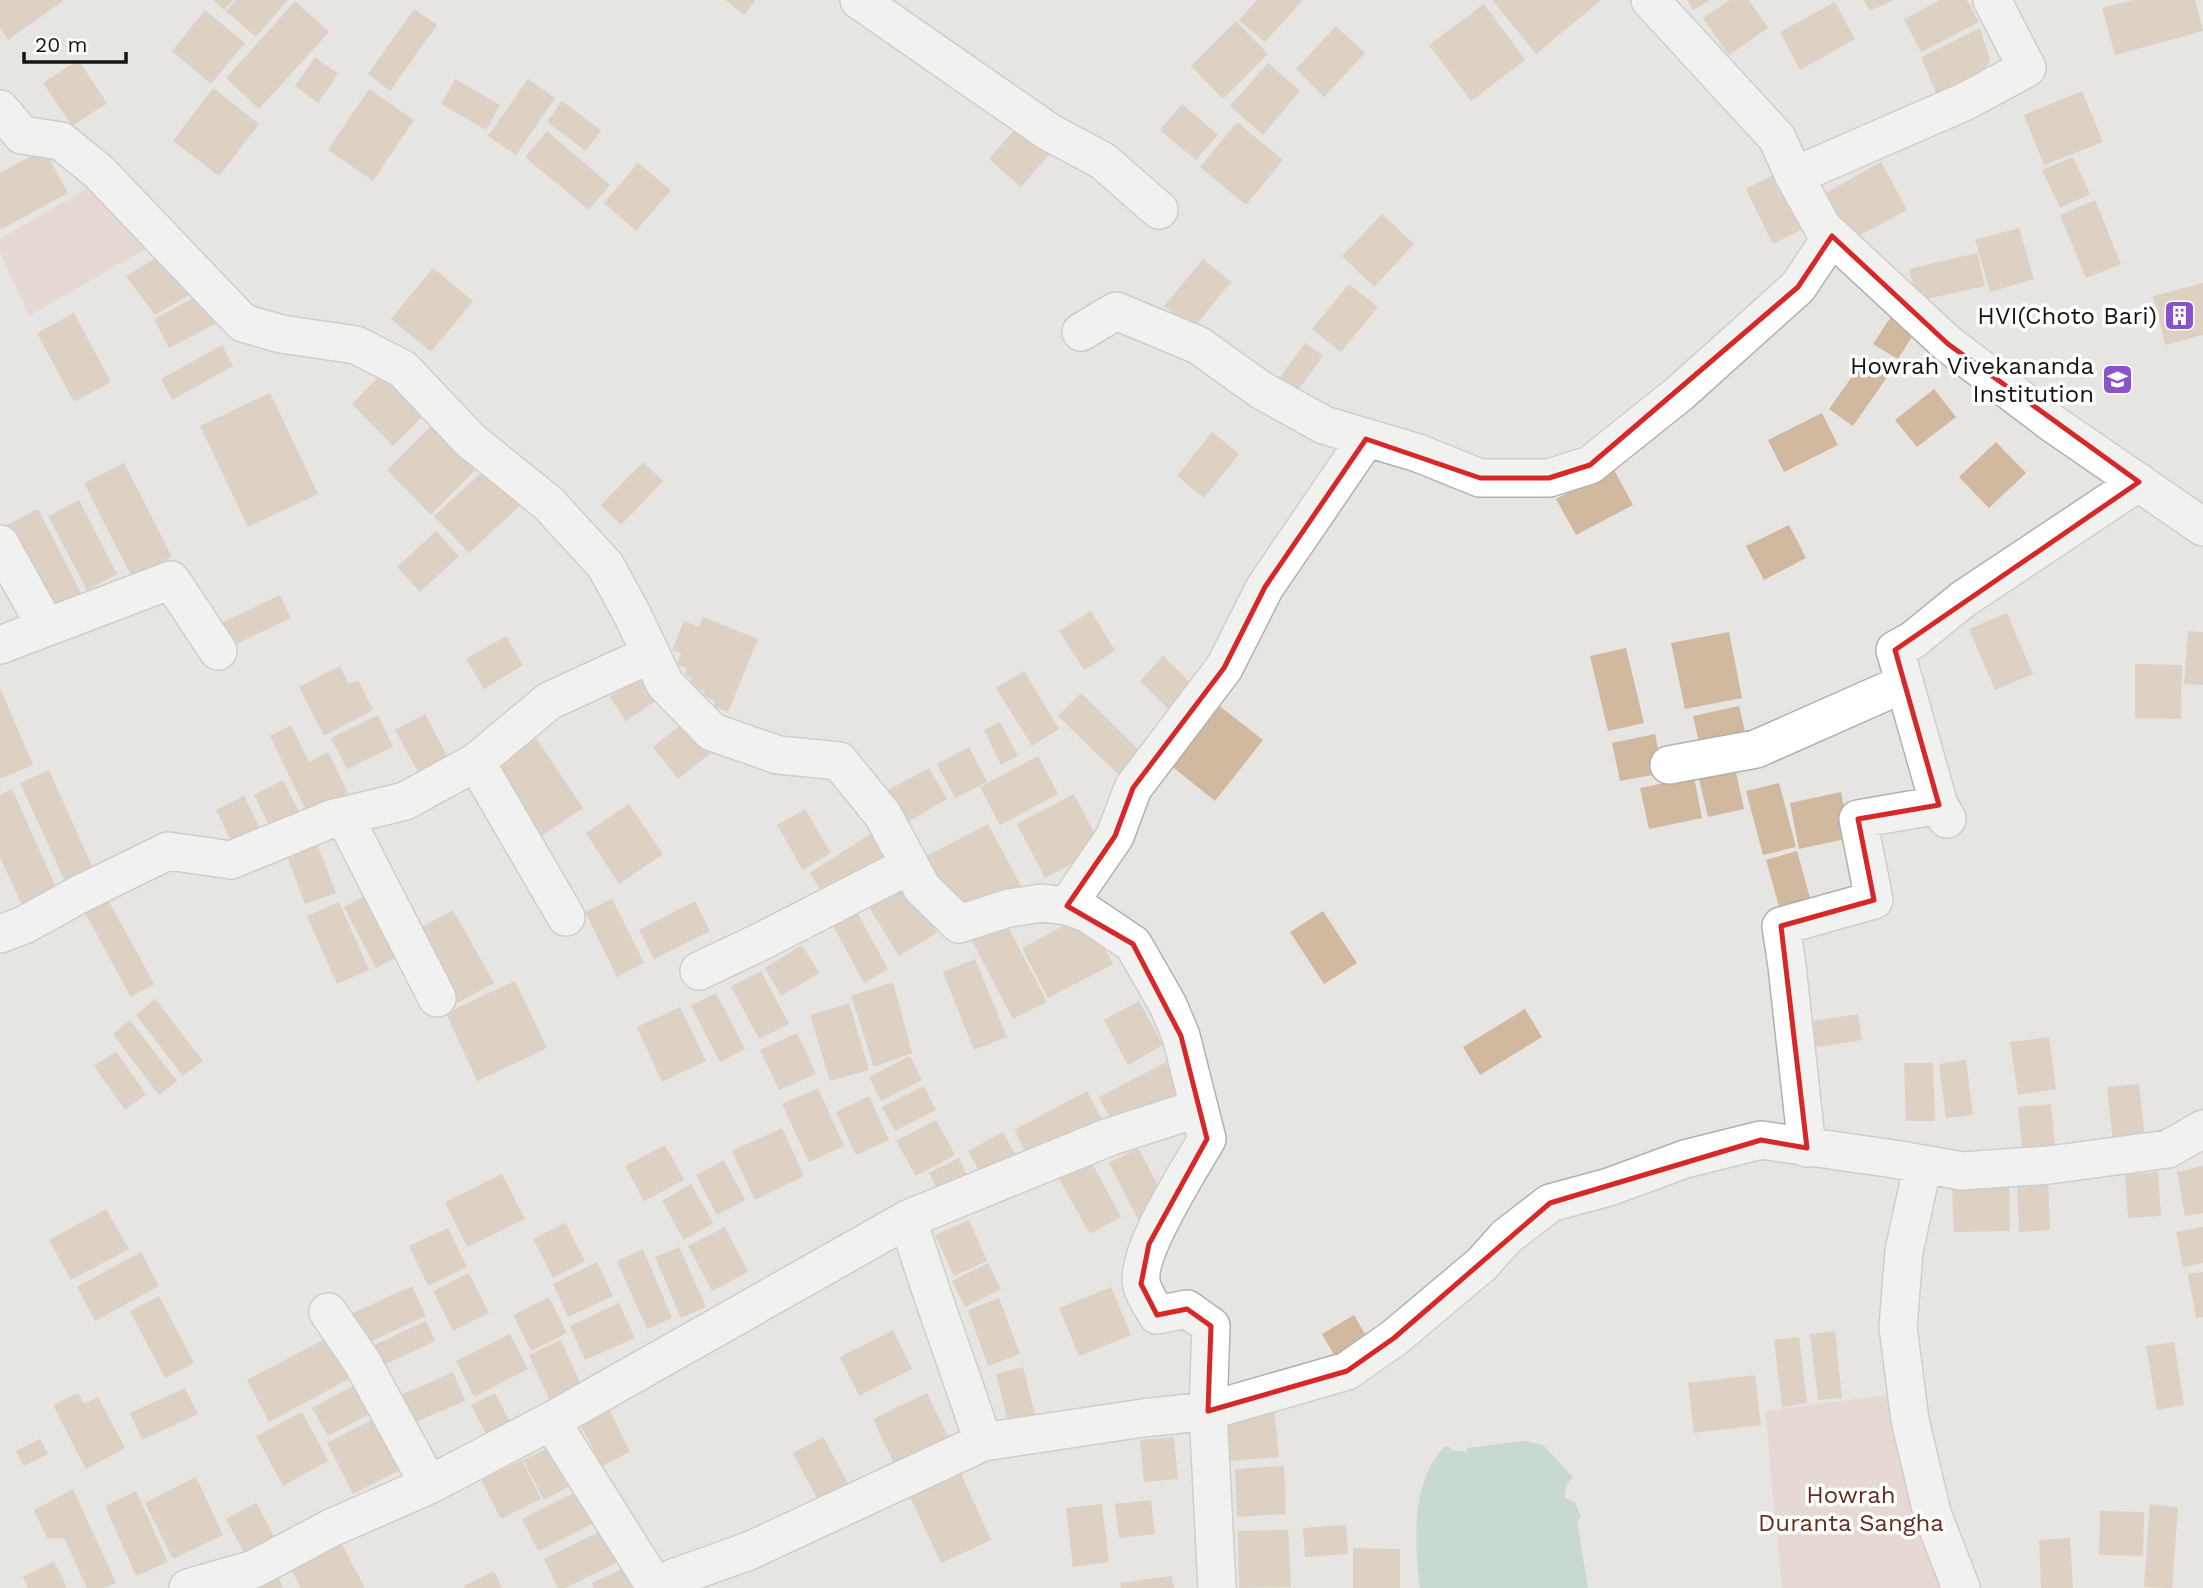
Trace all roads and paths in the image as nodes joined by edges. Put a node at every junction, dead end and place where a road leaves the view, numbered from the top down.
1 (859, 0) edge
2 (1650, 0) edge
3 (1992, 0) edge
4 (0, 109) edge
5 (1794, 176) junction
6 (1160, 210) dead end
7 (1832, 236) junction
8 (1081, 332) dead end
9 (1366, 439) junction
10 (2139, 482) junction
11 (2203, 527) edge
12 (0, 544) edge
13 (46, 627) junction
14 (0, 645) edge
15 (218, 651) dead end
16 (651, 654) junction
17 (1905, 683) junction
18 (476, 762) junction
19 (1668, 765) dead end
20 (344, 816) junction
21 (909, 865) junction
22 (1067, 906) junction
23 (566, 917) dead end
24 (0, 934) edge
25 (699, 971) dead end
26 (437, 998) dead end
27 (1199, 1108) junction
28 (2203, 1129) edge
29 (1807, 1148) junction
30 (1923, 1164) junction
31 (908, 1219) junction
32 (328, 1312) dead end
33 (1208, 1411) junction
34 (551, 1421) junction
35 (983, 1442) junction
36 (429, 1485) junction
37 (188, 1588) edge
38 (656, 1588) edge
39 (674, 1588) edge
40 (1217, 1588) edge
41 (1961, 1588) edge

1 - 6 street
2 - 5 street
3 - 5 street
4 - 16 street
5 - 7 street
7 - 9 street
7 - 10 street
8 - 9 street
9 - 22 street
10 - 11 street
10 - 17 street
12 - 13 street
13 - 14 street
13 - 15 street
16 - 18 street
16 - 21 street
17 - 19 street
17 - 29 street
18 - 20 street
18 - 23 street
20 - 24 street
20 - 26 street
21 - 22 street
21 - 25 street
22 - 27 street
27 - 31 street
27 - 33 street
28 - 30 street
29 - 30 street
29 - 33 street
30 - 41 street
31 - 34 street
31 - 35 street
32 - 36 street
33 - 35 street
33 - 40 street
34 - 36 street
34 - 38 street
35 - 39 street
36 - 37 street

